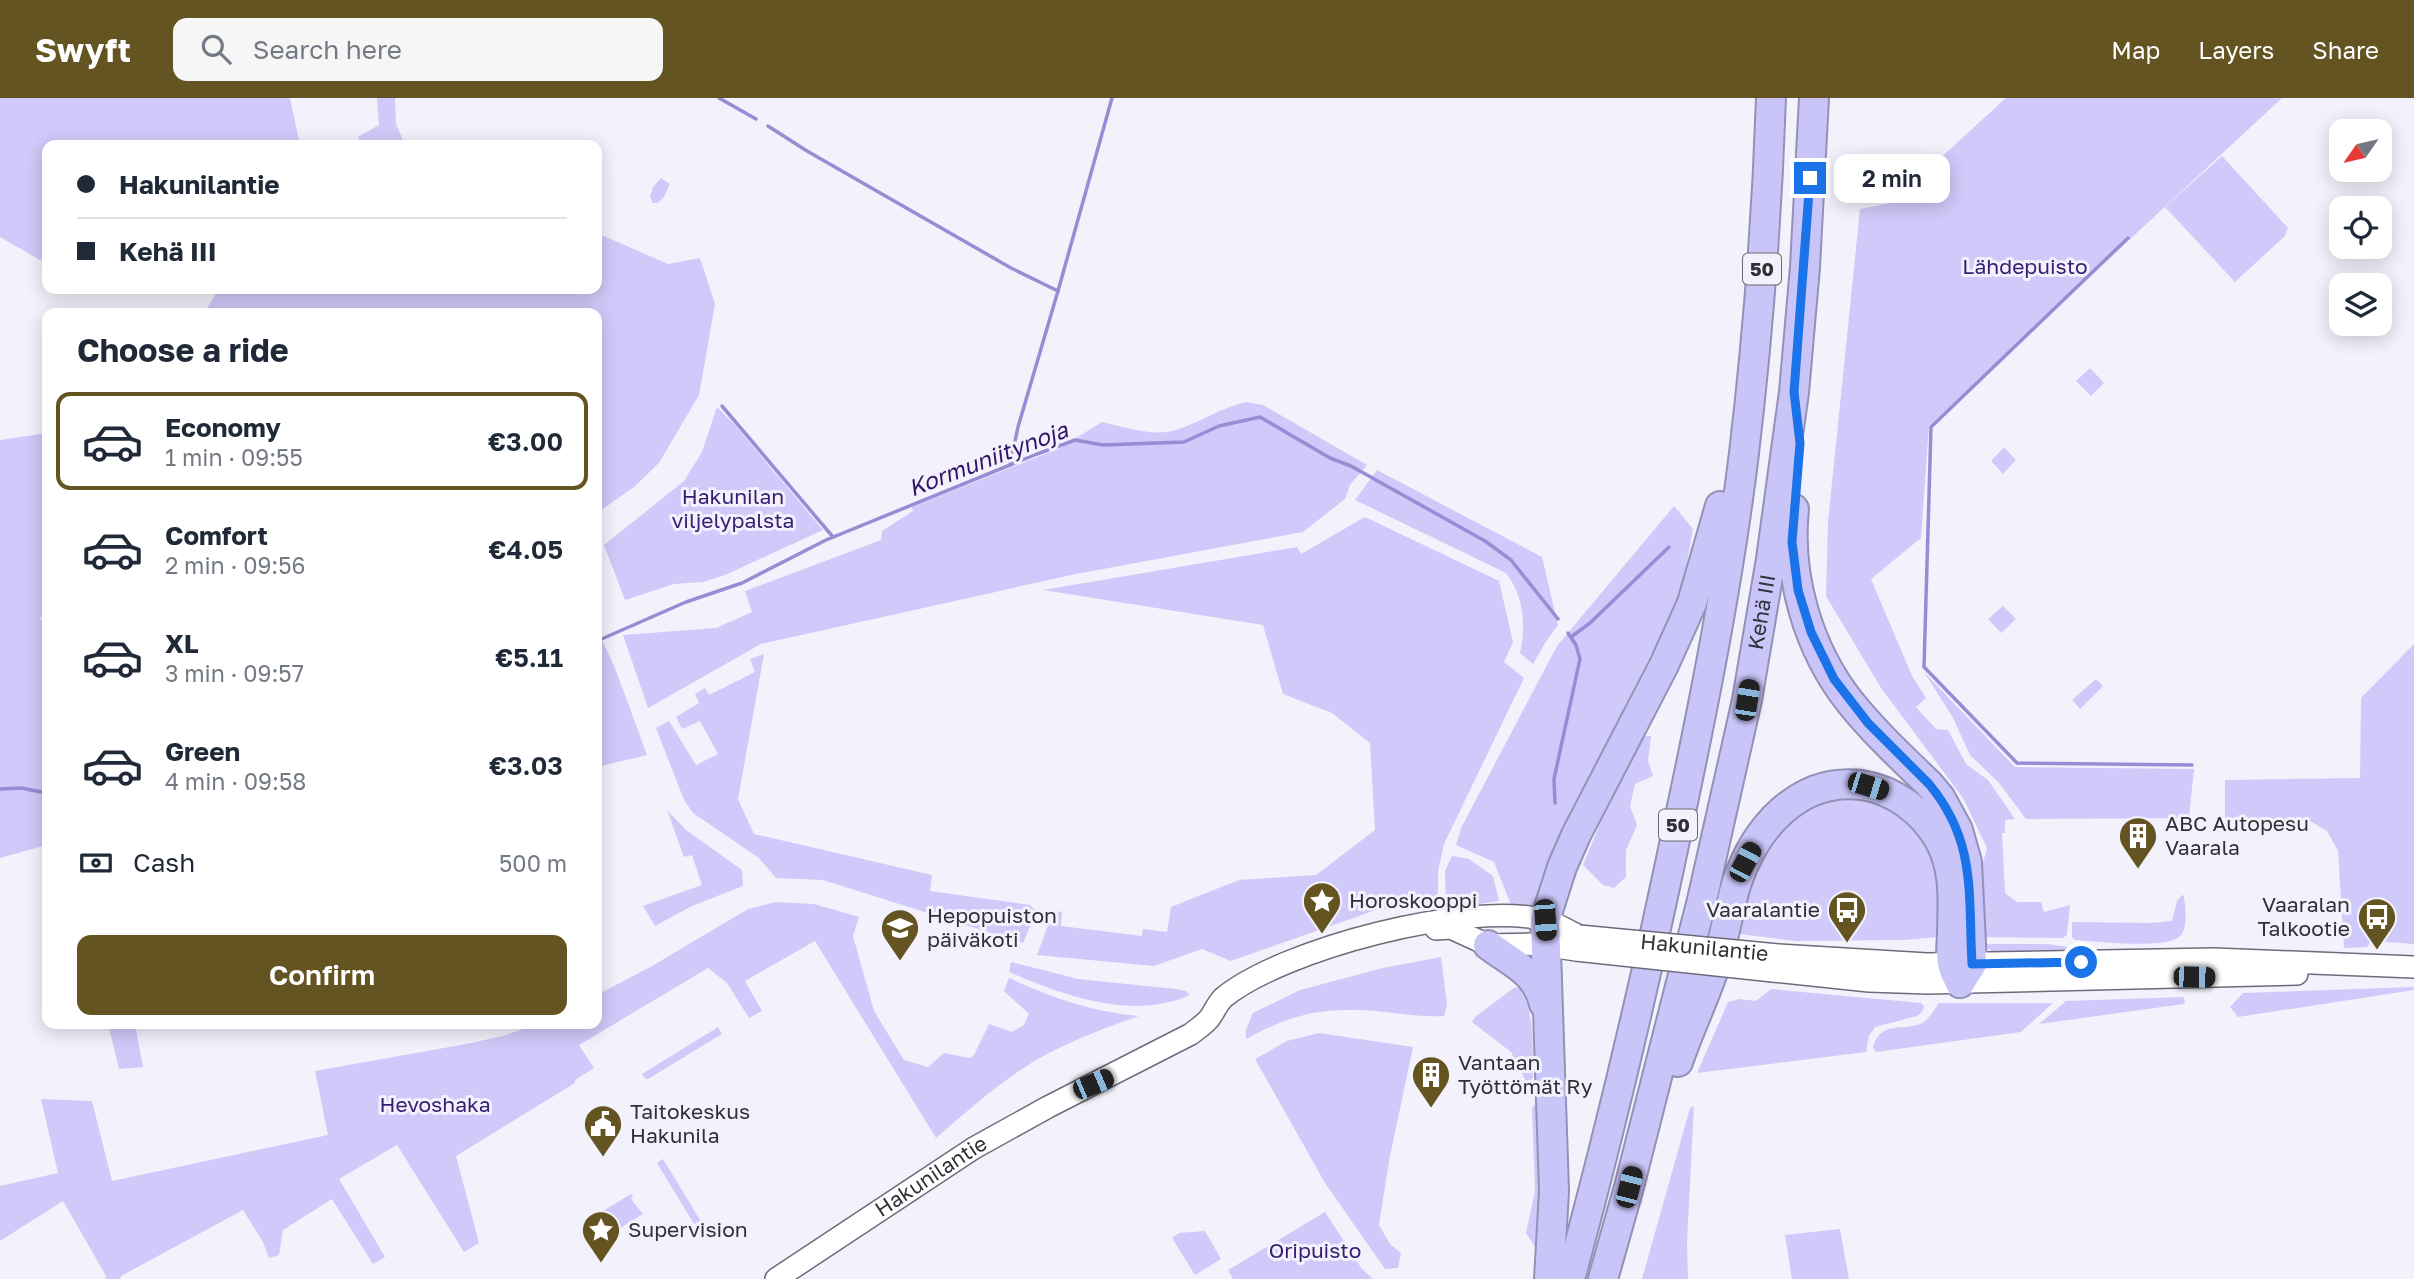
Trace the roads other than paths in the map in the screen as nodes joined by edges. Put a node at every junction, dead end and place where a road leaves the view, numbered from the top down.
1 (1771, 98) edge
2 (1814, 98) edge
3 (1754, 364) junction
4 (1794, 392) junction
5 (1545, 933) junction
6 (1488, 945) junction
7 (2414, 967) edge
8 (1961, 970) junction
9 (1548, 1021) junction
10 (1093, 1084) junction
11 (1629, 1187) junction
12 (776, 1279) edge
13 (1549, 1279) edge
14 (1570, 1279) edge
15 (1603, 1279) edge

1 - 3 highway, Kehä III / 50
2 - 4 highway, Kehä III / 50
3 - 5 highway
3 - 14 highway, Kehä III / 50
4 - 8 highway
4 - 11 highway, Kehä III / 50
5 - 6 main road, Hakunilantie
5 - 8 main road, Hakunilantie, bridge
5 - 9 highway
5 - 10 main road, Hakunilantie
6 - 9 highway
6 - 10 main road, Hakunilantie
7 - 8 main road, Hakunilantie
8 - 11 highway
9 - 13 highway
10 - 12 main road, Hakunilantie
11 - 15 highway, Kehä III / 50

